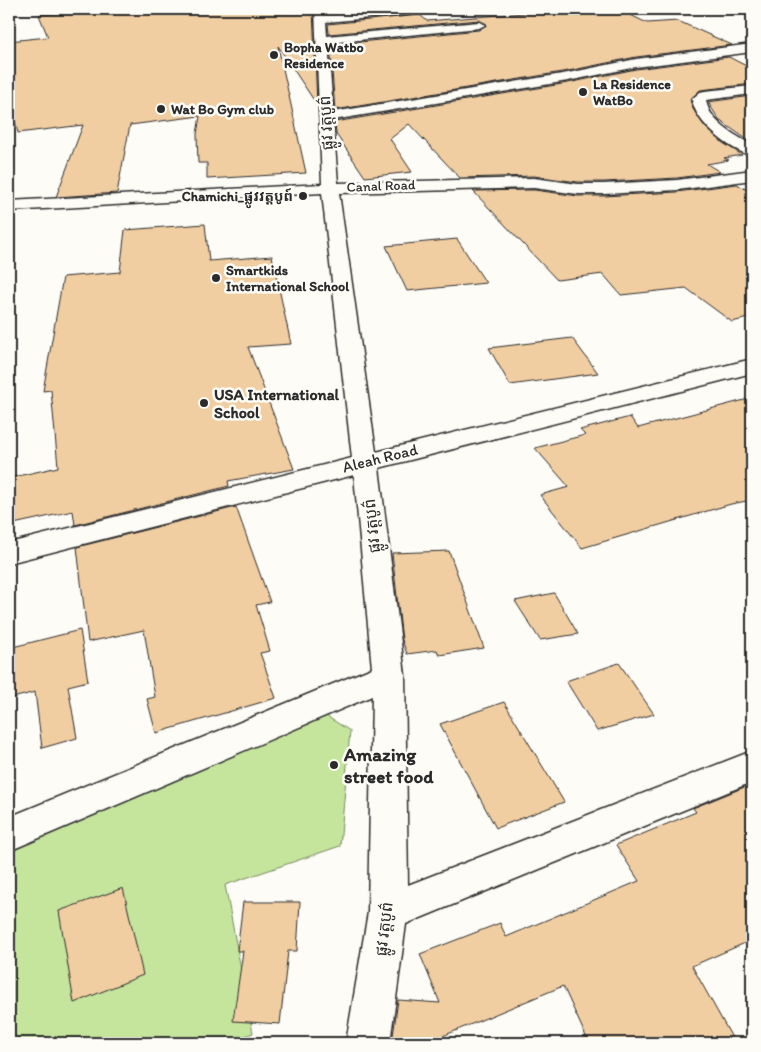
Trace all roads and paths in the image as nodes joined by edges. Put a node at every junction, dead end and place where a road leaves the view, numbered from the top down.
1 (436, 9) edge
2 (321, 22) edge
3 (479, 25) dead end
4 (752, 48) edge
5 (752, 90) edge
6 (326, 117) junction
7 (752, 151) edge
8 (752, 174) edge
9 (330, 188) junction
10 (9, 206) edge
11 (752, 366) edge
12 (365, 462) junction
13 (9, 553) edge
14 (389, 675) junction
15 (752, 766) edge
16 (9, 834) edge
17 (388, 912) junction
18 (368, 1043) edge

1 - 2 street
2 - 3 street
2 - 6 street, ផ្លូវ វត្តបូព៌
4 - 6 street
5 - 7 street
6 - 9 street, ផ្លូវ វត្តបូព៌
8 - 9 street, Canal Road
9 - 10 street, Canal Road
9 - 12 street, ផ្លូវ វត្តបូព៌
11 - 12 street, Aleah Road
12 - 13 street, Aleah Road
12 - 14 street, ផ្លូវ វត្តបូព៌
14 - 16 street
14 - 17 street, ផ្លូវ វត្តបូព៌
15 - 17 street
17 - 18 street, ផ្លូវ វត្តបូព៌

